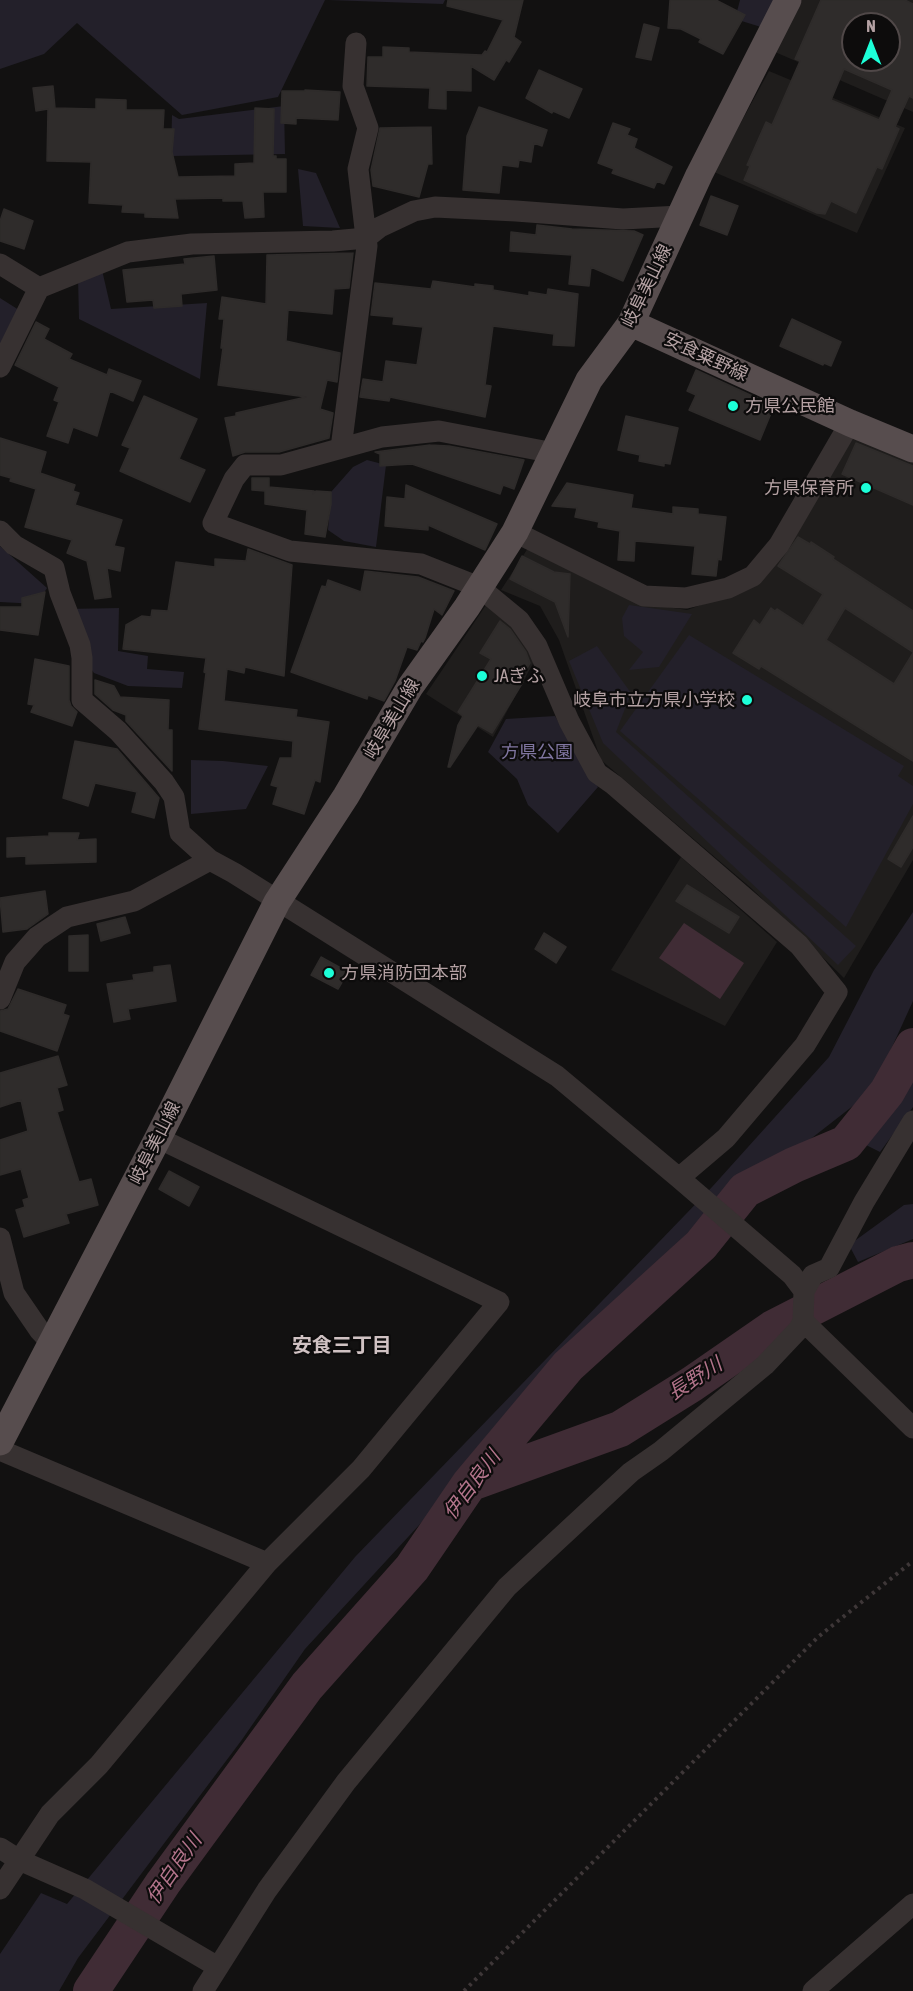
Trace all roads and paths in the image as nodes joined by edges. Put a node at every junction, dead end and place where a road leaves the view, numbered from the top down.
1 (788, 0) edge
2 (356, 42) dead end
3 (680, 216) junction
4 (366, 238) junction
5 (0, 264) edge
6 (39, 288) junction
7 (631, 323) junction
8 (0, 367) edge
9 (850, 423) junction
10 (341, 448) junction
11 (913, 449) edge
12 (554, 453) junction
13 (0, 531) edge
14 (515, 532) junction
15 (479, 587) junction
16 (210, 860) junction
17 (277, 902) junction
18 (0, 999) edge
19 (913, 1121) edge
20 (158, 1138) junction
21 (682, 1181) junction
22 (0, 1238) edge
23 (798, 1283) junction
24 (803, 1321) junction
25 (52, 1344) junction
26 (913, 1428) edge
27 (0, 1442) edge
28 (0, 1449) edge
29 (913, 1561) edge
30 (267, 1563) junction
31 (0, 1848) edge
32 (20, 1860) junction
33 (0, 1889) edge
34 (913, 1904) edge
35 (218, 1967) junction
36 (203, 1991) edge
37 (464, 1991) edge
38 (813, 1991) edge

1 - 3 main road, 岐阜美山線
2 - 4 street
3 - 4 street
3 - 7 main road, 岐阜美山線
4 - 6 street
4 - 10 street
5 - 6 street
6 - 8 street
7 - 9 main road, 安食粟野線
7 - 12 main road, 岐阜美山線
9 - 11 main road, 安食粟野線
9 - 14 street
10 - 12 street
10 - 15 street
12 - 14 main road, 岐阜美山線
13 - 16 street
14 - 15 main road, 岐阜美山線
15 - 17 main road, 岐阜美山線
15 - 21 street
16 - 17 street
16 - 18 street
17 - 20 main road, 岐阜美山線
17 - 21 street
19 - 23 street
20 - 25 main road, 岐阜美山線
20 - 30 street
21 - 23 street
22 - 25 street
23 - 24 street
24 - 26 street
24 - 35 street
25 - 27 main road, 岐阜美山線
28 - 30 street
29 - 37 path
30 - 32 street
31 - 32 street
32 - 33 street
32 - 35 street
34 - 38 street
35 - 36 street

